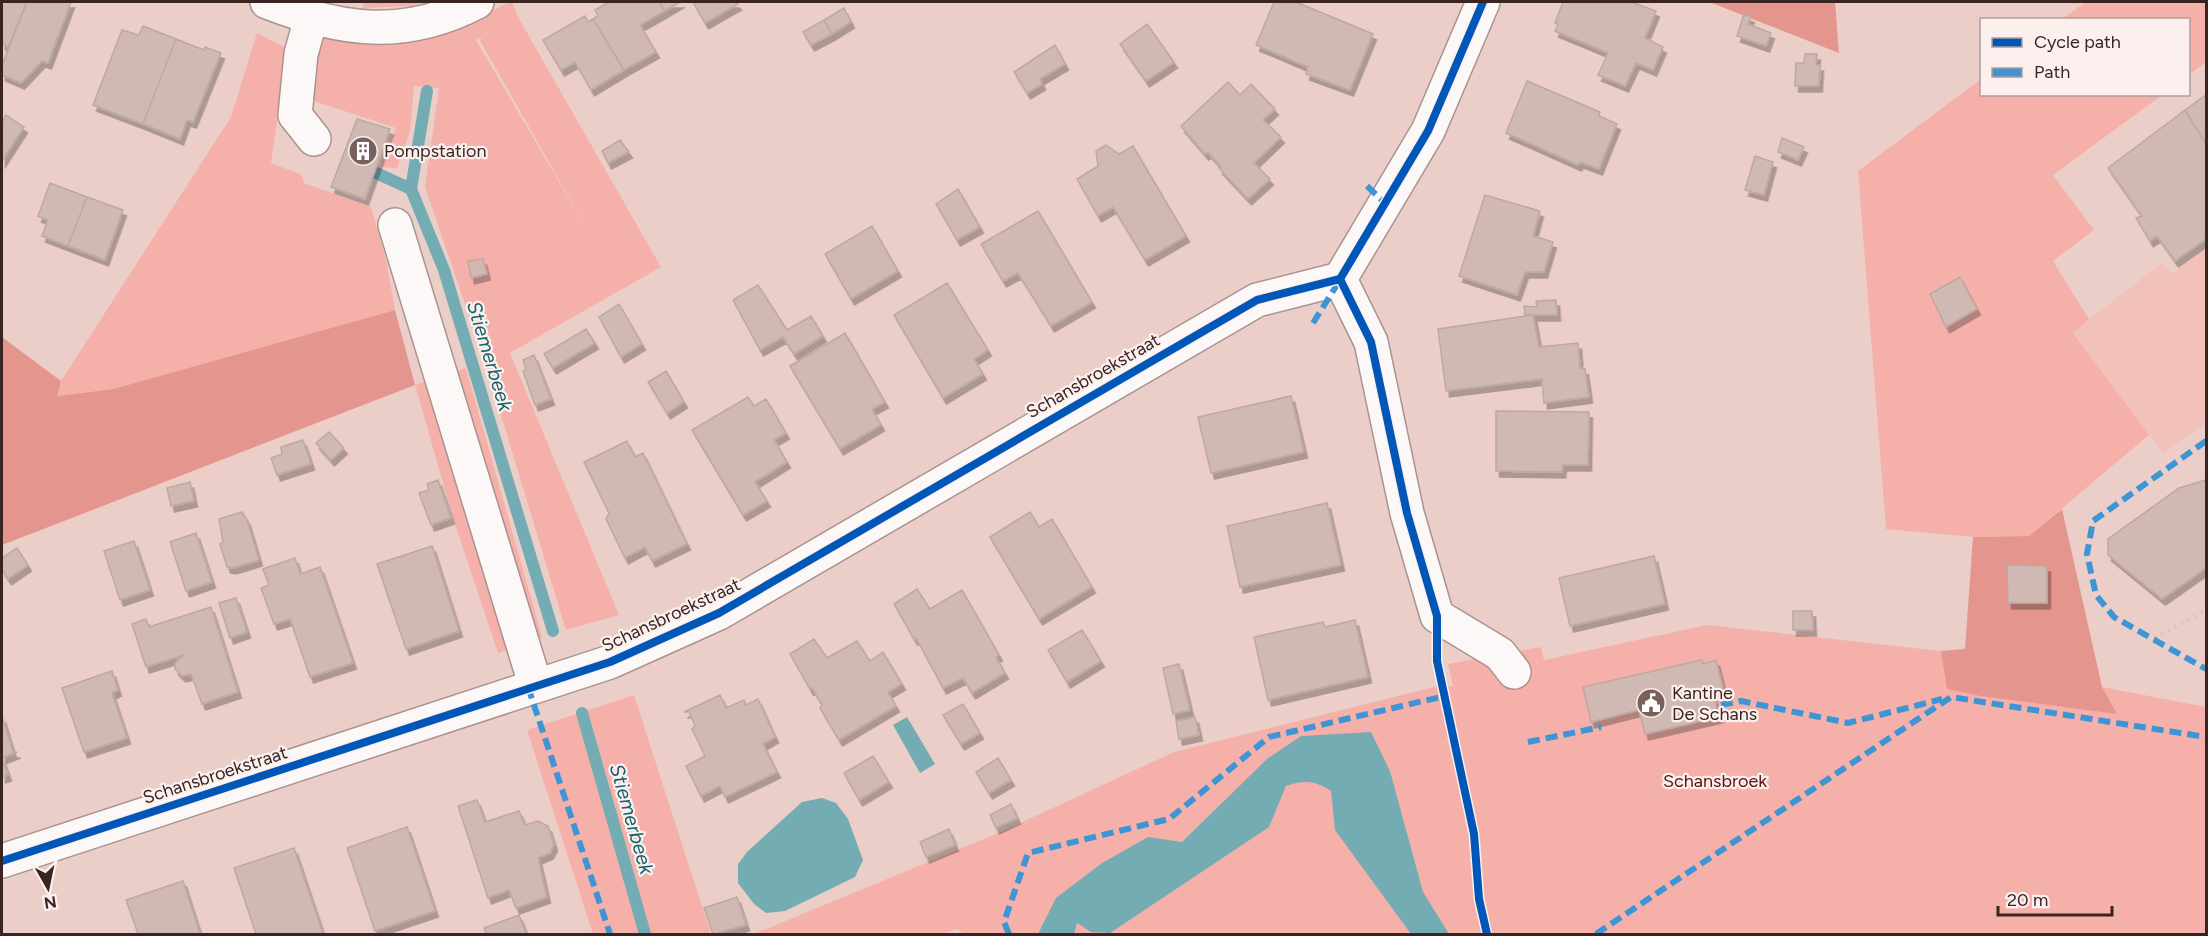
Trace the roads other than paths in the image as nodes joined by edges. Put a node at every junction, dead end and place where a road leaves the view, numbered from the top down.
1 (267, 2) edge
2 (477, 2) edge
3 (1483, 2) edge
4 (311, 18) junction
5 (314, 139) dead end
6 (395, 225) dead end
7 (1340, 279) junction
8 (1514, 672) dead end
9 (536, 684) junction
10 (2, 861) edge

1 - 4 street
2 - 4 street
3 - 7 street
4 - 5 street
6 - 9 street
7 - 8 street
7 - 9 street, Schansbroekstraat
9 - 10 street, Schansbroekstraat

